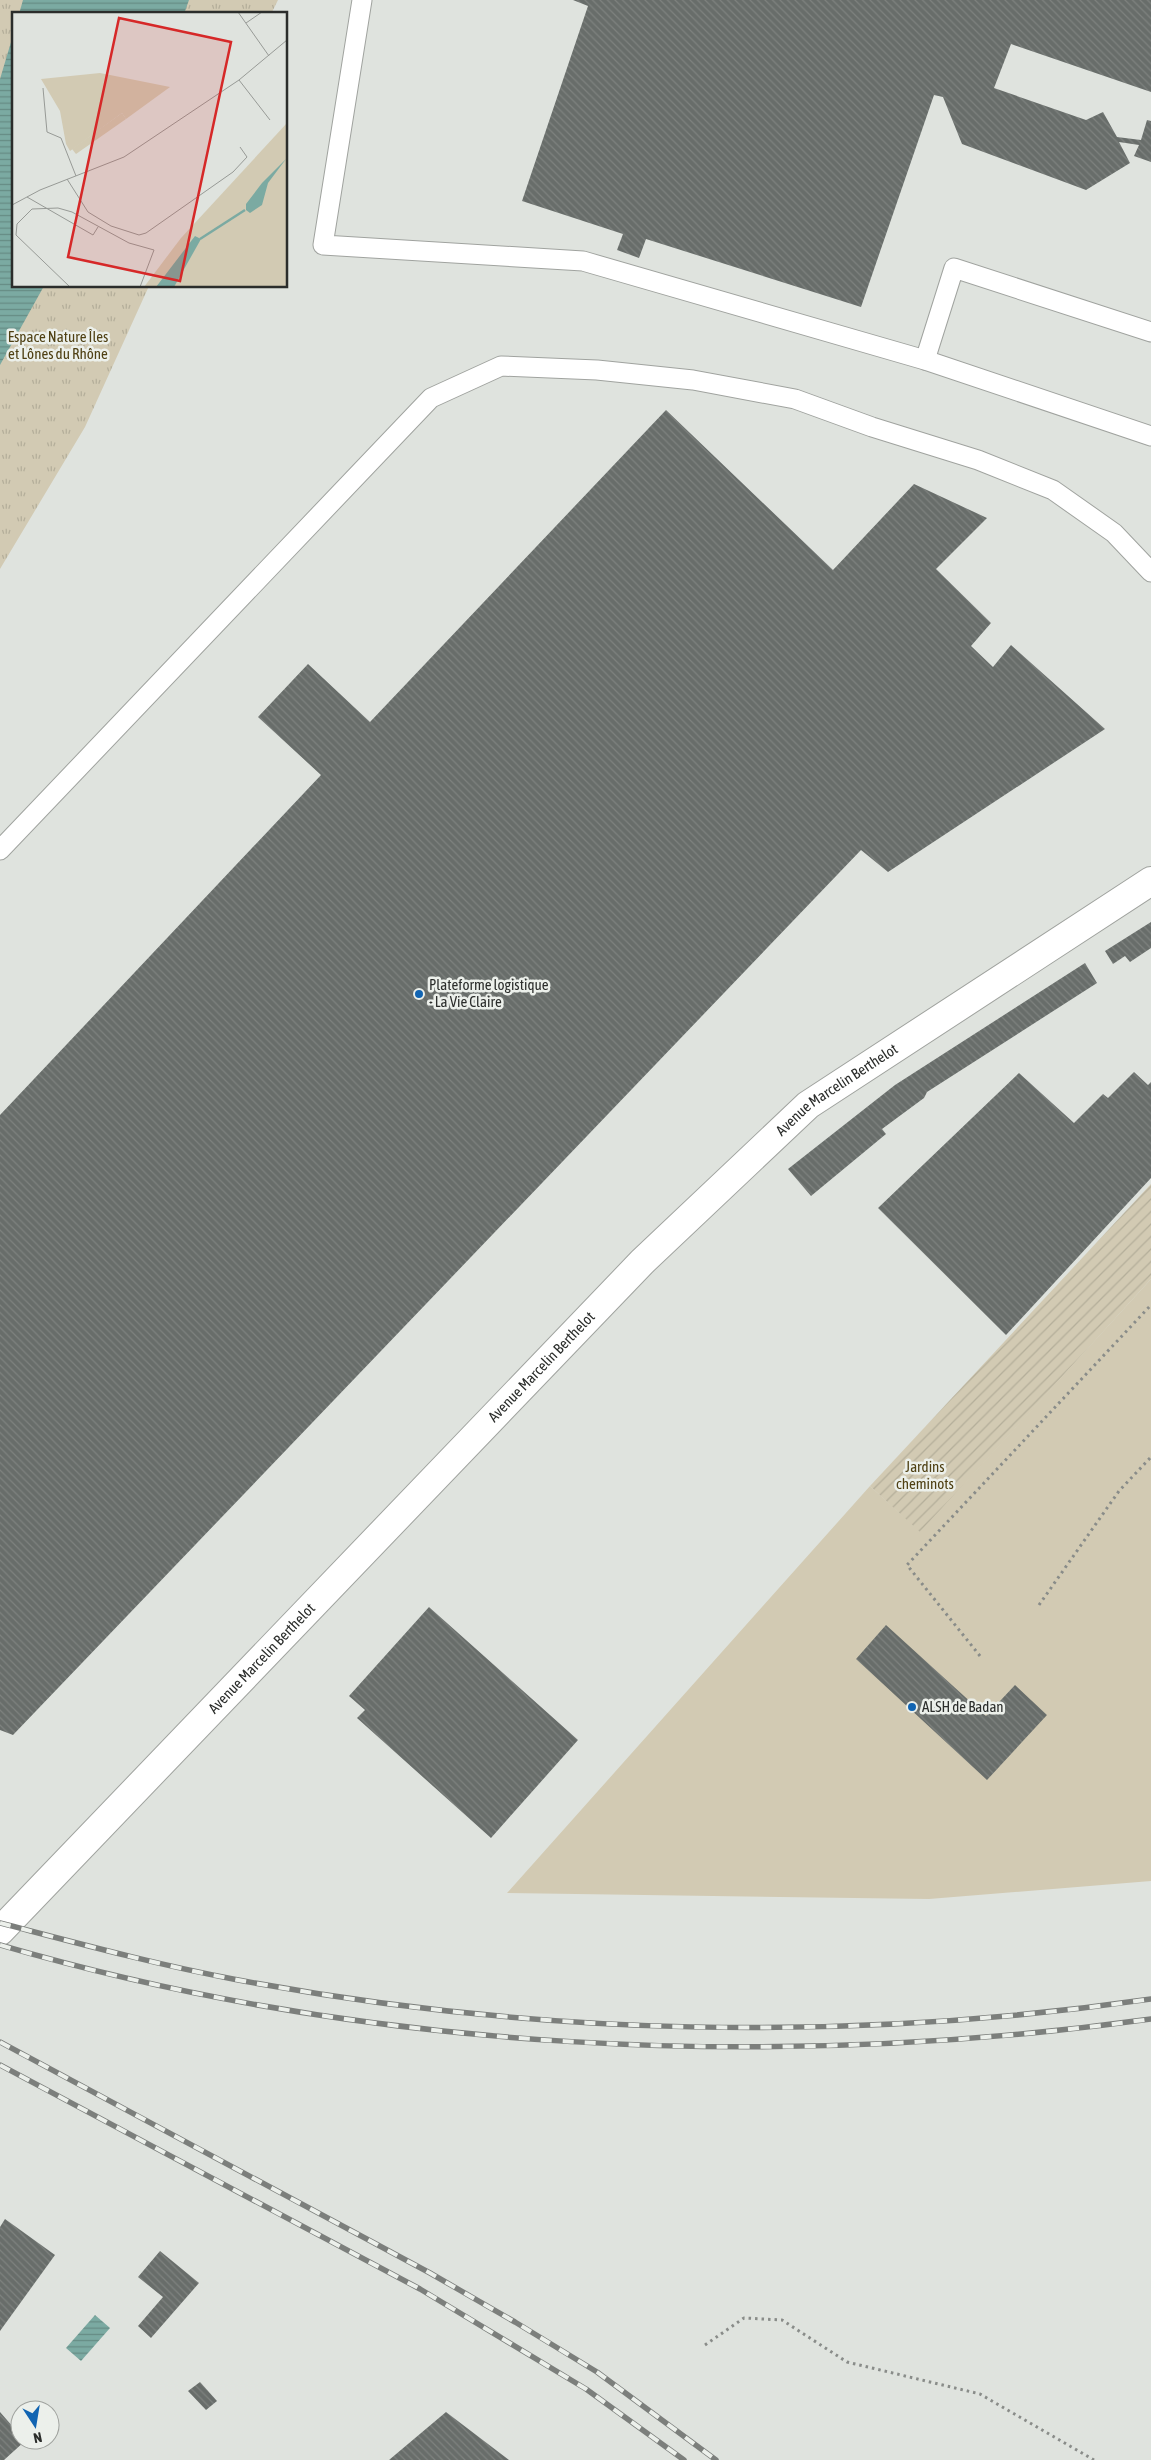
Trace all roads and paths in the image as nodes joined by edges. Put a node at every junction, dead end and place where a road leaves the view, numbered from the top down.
1 (362, 0) edge
2 (1151, 332) edge
3 (925, 360) junction
4 (1151, 436) edge
5 (1151, 572) edge
6 (0, 850) edge
7 (1151, 881) edge
8 (1151, 1305) edge
9 (1151, 1457) edge
10 (1039, 1605) dead end
11 (980, 1656) dead end
12 (0, 1931) edge
13 (705, 2345) dead end
14 (1094, 2460) edge

1 - 3 lane
2 - 3 lane
3 - 4 lane
5 - 6 lane
7 - 12 street, Avenue Marcelin Berthelot
8 - 11 path
9 - 10 path
13 - 14 path

